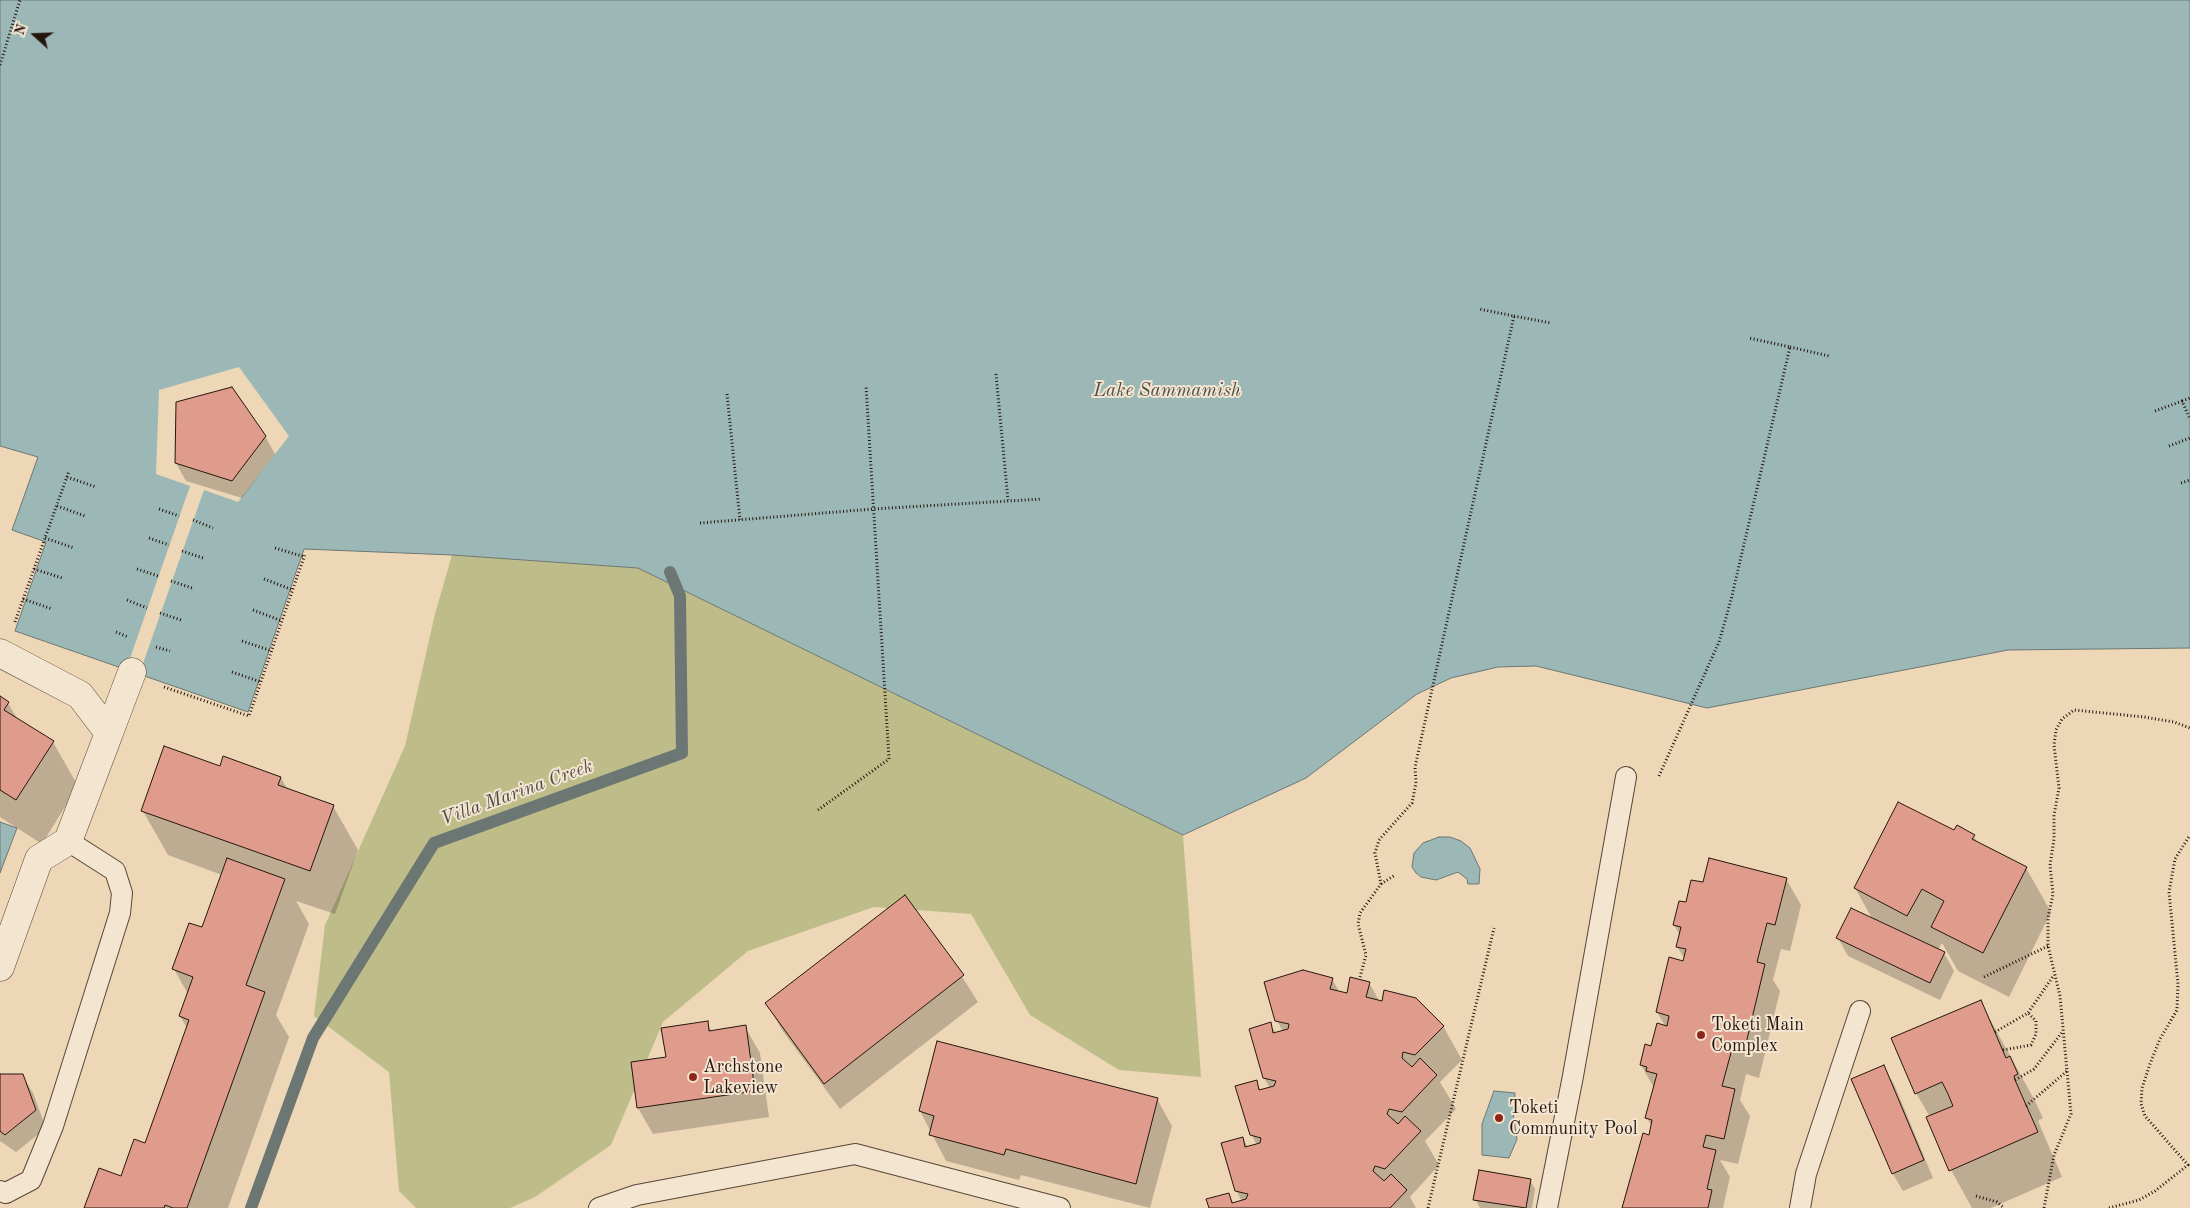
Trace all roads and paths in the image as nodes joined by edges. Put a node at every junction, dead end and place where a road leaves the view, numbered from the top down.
1 (20, 0) edge
2 (0, 65) edge
3 (1479, 309) dead end
4 (1514, 316) junction
5 (1552, 323) dead end
6 (1749, 338) dead end
7 (1790, 347) junction
8 (1829, 356) dead end
9 (996, 374) dead end
10 (866, 386) dead end
11 (727, 394) dead end
12 (2190, 398) edge
13 (2182, 401) junction
14 (2155, 412) dead end
15 (2190, 419) edge
16 (2190, 438) edge
17 (2169, 446) dead end
18 (69, 471) dead end
19 (67, 477) junction
20 (2190, 480) edge
21 (2181, 483) dead end
22 (96, 487) dead end
23 (1042, 499) dead end
24 (1008, 501) junction
25 (57, 506) junction
26 (873, 508) junction
27 (159, 509) dead end
28 (85, 516) dead end
29 (179, 516) dead end
30 (193, 520) dead end
31 (740, 520) junction
32 (700, 523) dead end
33 (214, 528) dead end
34 (45, 538) junction
35 (148, 538) dead end
36 (169, 545) dead end
37 (74, 548) dead end
38 (275, 548) dead end
39 (182, 551) dead end
40 (202, 558) dead end
41 (34, 569) junction
42 (138, 569) dead end
43 (158, 576) dead end
44 (62, 578) dead end
45 (264, 580) dead end
46 (171, 581) dead end
47 (192, 588) dead end
48 (293, 590) junction
49 (23, 599) junction
50 (127, 600) dead end
51 (147, 608) dead end
52 (52, 609) dead end
53 (253, 610) dead end
54 (160, 613) dead end
55 (180, 620) dead end
56 (282, 621) junction
57 (14, 624) dead end
58 (242, 641) dead end
59 (272, 651) junction
60 (0, 653) edge
61 (132, 672) dead end
62 (232, 672) dead end
63 (261, 682) junction
64 (157, 684) dead end
65 (2190, 728) edge
66 (110, 734) junction
67 (1626, 777) joint
68 (818, 810) dead end
69 (2190, 835) edge
70 (68, 841) junction
71 (1395, 875) dead end
72 (1381, 884) junction
73 (1494, 928) dead end
74 (2048, 946) junction
75 (0, 967) edge
76 (2054, 975) junction
77 (1984, 977) dead end
78 (1360, 978) dead end
79 (1860, 1011) dead end
80 (2028, 1013) junction
81 (2064, 1030) junction
82 (1995, 1032) dead end
83 (2002, 1050) dead end
84 (2067, 1071) junction
85 (2015, 1080) dead end
86 (2026, 1106) dead end
87 (2189, 1166) edge
88 (0, 1191) edge
89 (1976, 1196) dead end
90 (598, 1208) edge
91 (1060, 1208) edge
92 (1428, 1208) edge
93 (1547, 1208) edge
94 (1800, 1208) edge
95 (2004, 1208) edge
96 (2044, 1208) edge
97 (2109, 1208) edge

1 - 2 path
3 - 4 path
4 - 5 path
4 - 72 path
6 - 7 path
7 - 8 path
7 - 67 path
9 - 24 path
10 - 26 path
11 - 31 path
12 - 13 path
13 - 14 path
13 - 15 path
16 - 17 path
18 - 19 path
19 - 22 path
19 - 25 path
20 - 21 path
23 - 24 path
24 - 26 path
25 - 28 path
25 - 34 path
26 - 31 path
26 - 68 path
27 - 29 path
30 - 33 path
31 - 32 path
34 - 37 path
34 - 41 path
35 - 36 path
38 - 48 path
39 - 40 path
41 - 44 path
41 - 49 path
42 - 43 path
45 - 48 path
46 - 47 path
48 - 56 path
49 - 52 path
49 - 57 path
50 - 51 path
53 - 56 path
54 - 55 path
56 - 59 path
58 - 59 path
59 - 63 path
60 - 66 street
61 - 66 street
62 - 63 path
63 - 64 path
65 - 74 path
66 - 70 street
67 - 93 lane
69 - 87 path
70 - 75 street
70 - 88 lane
71 - 72 path
72 - 78 path
73 - 92 path
74 - 76 path
74 - 77 path
76 - 80 path
76 - 81 path
79 - 94 lane
80 - 82 path
80 - 83 path
81 - 84 path
81 - 85 path
84 - 86 path
84 - 96 path
87 - 97 path
89 - 95 path
90 - 91 lane

